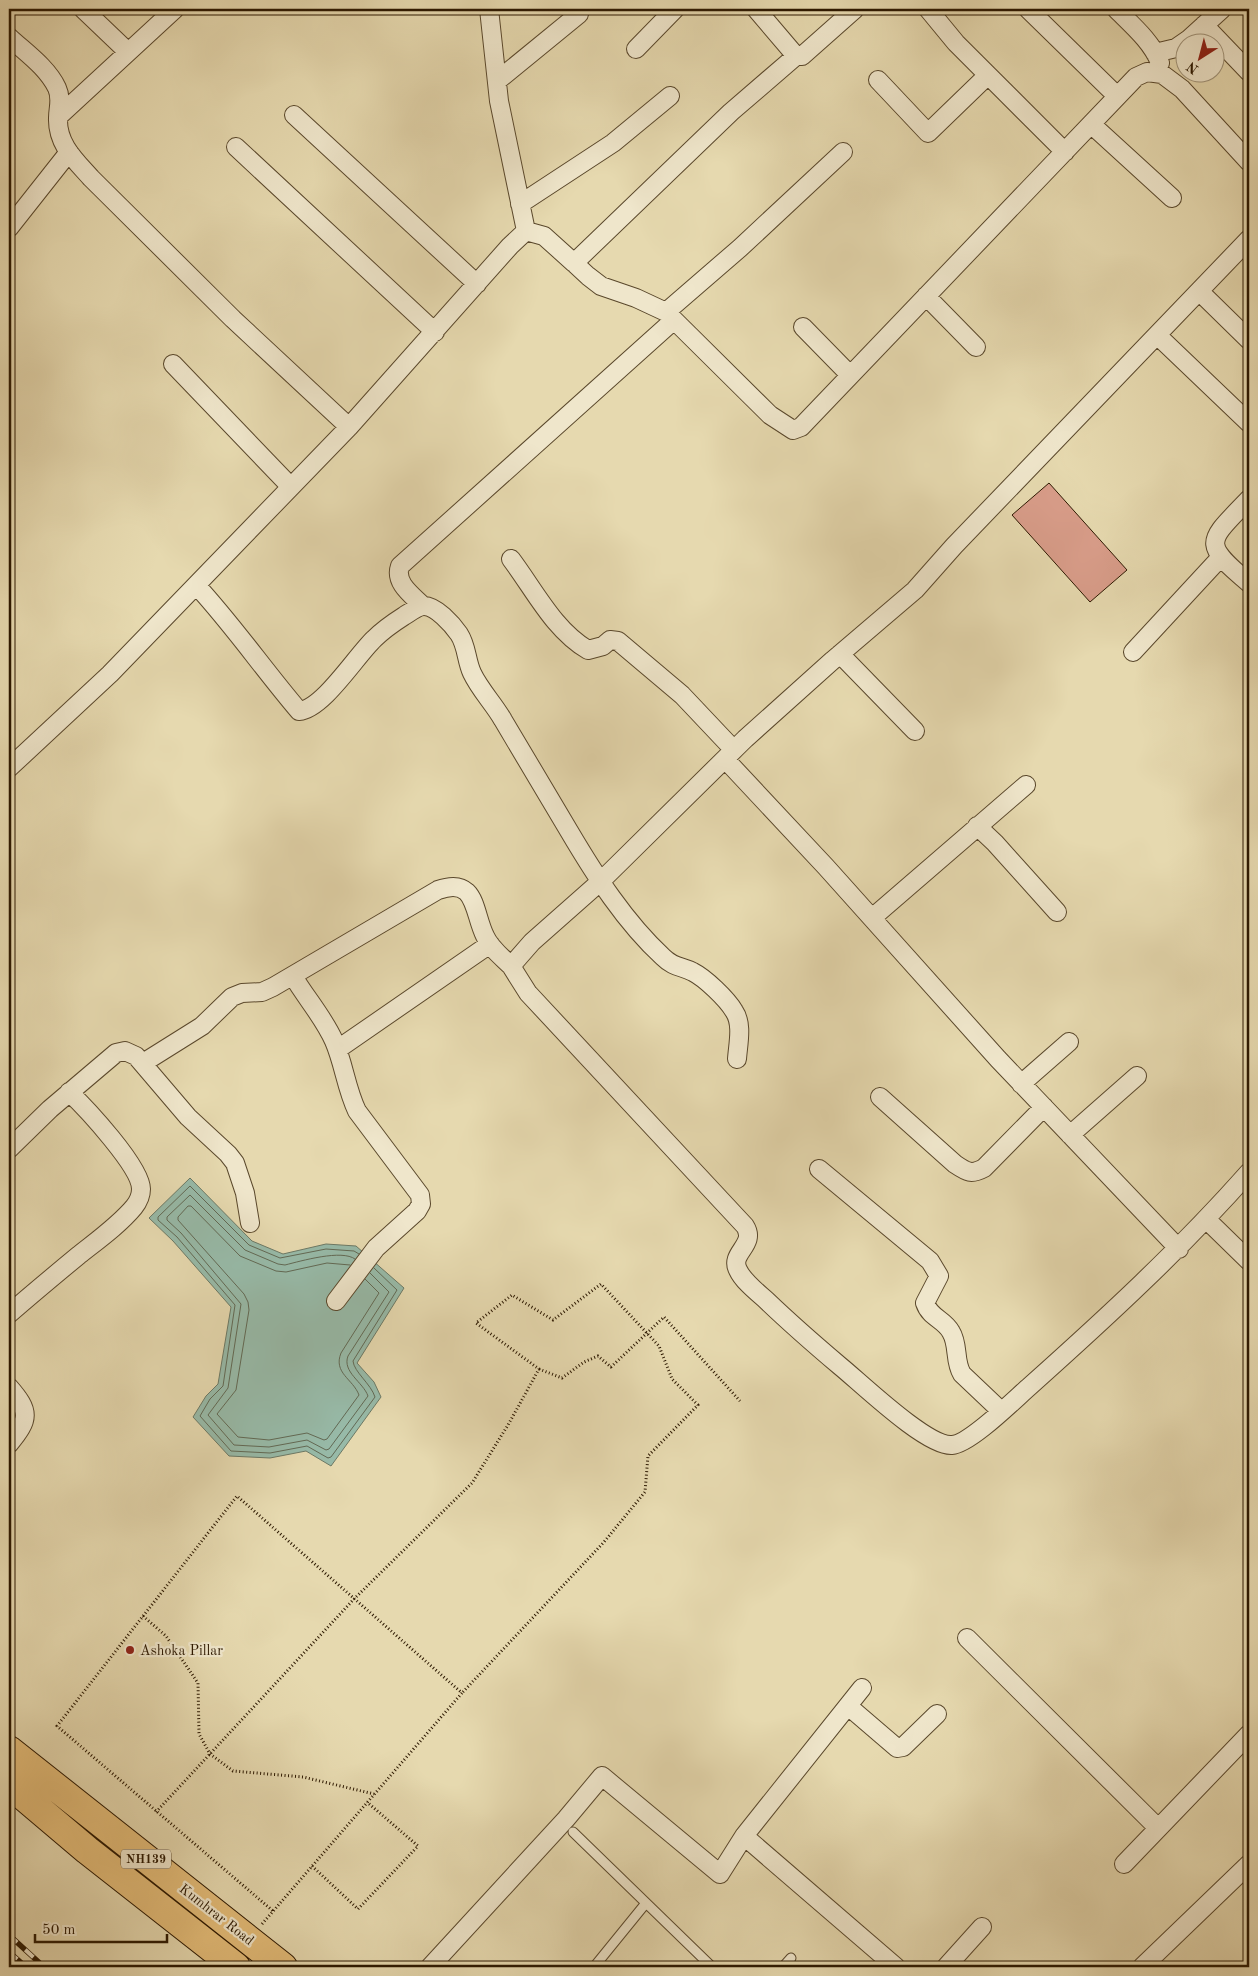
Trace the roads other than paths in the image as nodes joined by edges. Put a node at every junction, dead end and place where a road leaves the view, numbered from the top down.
1 (83, 9) edge
2 (175, 9) edge
3 (489, 9) edge
4 (675, 9) edge
5 (756, 9) edge
6 (855, 9) edge
7 (928, 9) edge
8 (1028, 9) edge
9 (1116, 9) edge
10 (1222, 9) edge
11 (579, 14) dead end
12 (1204, 25) junction
13 (9, 37) edge
14 (636, 49) dead end
15 (128, 52) junction
16 (1155, 53) junction
17 (796, 56) junction
18 (1249, 72) edge
19 (1162, 74) junction
20 (988, 75) junction
21 (878, 80) dead end
22 (497, 81) junction
23 (670, 96) dead end
24 (1117, 96) junction
25 (294, 115) dead end
26 (58, 117) junction
27 (1091, 124) junction
28 (236, 147) dead end
29 (69, 152) junction
30 (843, 152) dead end
31 (1064, 152) junction
32 (1249, 162) edge
33 (1172, 198) dead end
34 (520, 204) junction
35 (11, 222) edge
36 (526, 230) junction
37 (1249, 239) edge
38 (574, 263) junction
39 (477, 284) junction
40 (1200, 292) junction
41 (926, 296) junction
42 (670, 316) junction
43 (803, 327) dead end
44 (435, 332) junction
45 (1158, 336) junction
46 (1249, 340) edge
47 (976, 347) dead end
48 (173, 364) dead end
49 (850, 375) junction
50 (1249, 423) edge
51 (350, 427) junction
52 (291, 487) junction
53 (1249, 499) edge
54 (1220, 558) junction
55 (511, 559) dead end
56 (1249, 583) edge
57 (196, 585) junction
58 (423, 606) junction
59 (1133, 652) dead end
60 (840, 654) junction
61 (915, 730) dead end
62 (729, 755) junction
63 (9, 768) edge
64 (1026, 785) dead end
65 (977, 826) junction
66 (601, 881) junction
67 (1057, 912) dead end
68 (872, 918) junction
69 (490, 944) junction
70 (511, 966) junction
71 (293, 976) junction
72 (1068, 1042) dead end
73 (338, 1048) junction
74 (737, 1059) dead end
75 (143, 1063) junction
76 (1137, 1076) dead end
77 (1021, 1084) junction
78 (69, 1092) junction
79 (880, 1097) dead end
80 (1044, 1107) junction
81 (1070, 1135) junction
82 (9, 1149) edge
83 (819, 1169) dead end
84 (1249, 1172) edge
85 (1207, 1220) junction
86 (250, 1223) dead end
87 (1179, 1249) junction
88 (1249, 1261) edge
89 (336, 1301) dead end
90 (9, 1314) edge
91 (9, 1387) edge
92 (1002, 1411) junction
93 (9, 1444) edge
94 (967, 1638) dead end
95 (862, 1688) dead end
96 (848, 1706) junction
97 (937, 1714) dead end
98 (1249, 1734) edge
99 (9, 1750) edge
100 (9, 1784) edge
101 (1158, 1828) junction
102 (573, 1832) dead end
103 (744, 1836) junction
104 (1124, 1864) dead end
105 (1249, 1864) edge
106 (646, 1903) junction
107 (982, 1927) dead end
108 (791, 1958) dead end
109 (236, 1967) edge
110 (283, 1967) edge
111 (430, 1967) edge
112 (594, 1967) edge
113 (712, 1967) edge
114 (783, 1967) edge
115 (896, 1967) edge
116 (946, 1967) edge
117 (1142, 1967) edge

1 - 15 street
2 - 15 street
3 - 22 street
4 - 14 street
5 - 17 street
6 - 17 street
7 - 20 street
8 - 24 street
9 - 16 street
10 - 12 street
11 - 22 street
12 - 16 street
12 - 18 street
13 - 26 street
15 - 26 street
16 - 19 street
17 - 38 street
19 - 24 street
19 - 32 street
20 - 21 street
20 - 31 street
22 - 34 street
23 - 34 street
24 - 27 street
25 - 39 street
26 - 29 street
27 - 31 street
27 - 33 street
28 - 44 street
29 - 35 street
29 - 51 street
30 - 42 street
31 - 41 street
34 - 36 street
36 - 38 street
36 - 39 street
37 - 40 street
38 - 42 street
39 - 44 street
40 - 45 street
40 - 46 street
41 - 47 street
41 - 49 street
42 - 49 street
42 - 58 street
43 - 49 street
44 - 51 street
45 - 50 street
45 - 60 street
48 - 52 street
51 - 52 street
52 - 57 street
53 - 54 street
54 - 56 street
54 - 59 street
55 - 62 street
57 - 58 street
57 - 63 street
58 - 66 street
60 - 61 street
60 - 62 street
62 - 66 street
62 - 68 street
64 - 65 street
65 - 67 street
65 - 68 street
66 - 70 street
66 - 74 street
68 - 77 street
69 - 70 street
69 - 71 street
69 - 73 street
70 - 92 street
71 - 73 street
71 - 75 street
72 - 77 street
73 - 89 street
75 - 78 street
75 - 86 street
76 - 81 street
77 - 80 street
78 - 82 street
78 - 90 street
79 - 80 street
80 - 81 street
81 - 87 street
83 - 92 street
84 - 85 street
85 - 87 street
85 - 88 street
87 - 92 street
91 - 93 street
94 - 101 street
95 - 96 street
96 - 97 street
96 - 103 street
98 - 101 street
99 - 110 highway, Kumhrar Road / NH139
100 - 109 highway, NH139
101 - 104 street
102 - 106 lane
103 - 111 street
103 - 115 street
105 - 117 street
106 - 112 lane
106 - 113 lane
107 - 116 street
108 - 114 lane

